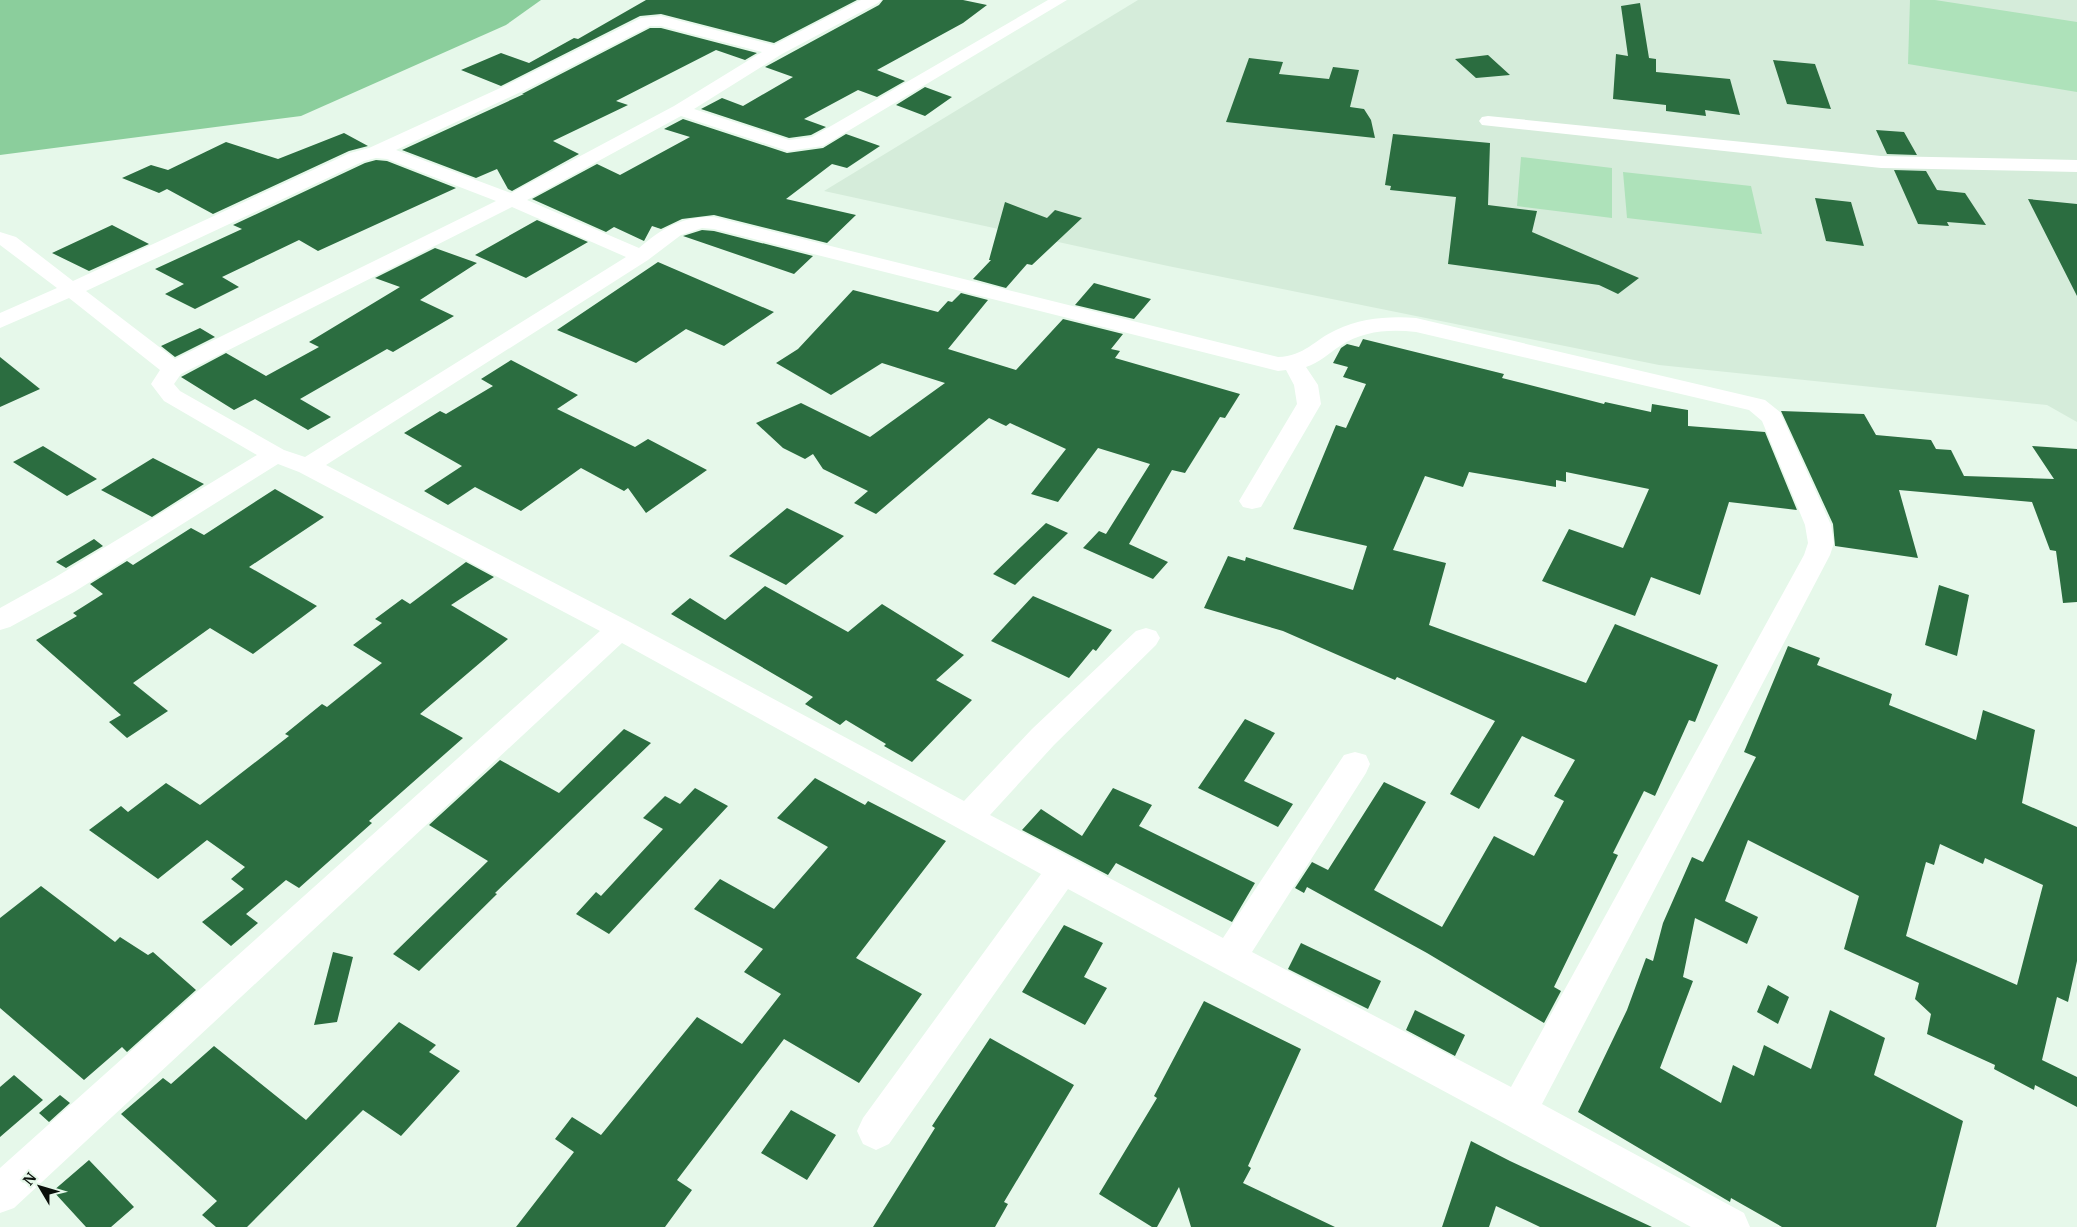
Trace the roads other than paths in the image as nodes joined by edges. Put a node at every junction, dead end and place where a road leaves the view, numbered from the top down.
1 (873, 0) edge
2 (1059, 0) edge
3 (776, 51) junction
4 (680, 110) junction
5 (1488, 121) dead end
6 (376, 152) junction
7 (2077, 166) edge
8 (512, 200) junction
9 (0, 238) edge
10 (641, 256) junction
11 (71, 290) junction
12 (0, 320) edge
13 (1293, 364) junction
14 (173, 369) junction
15 (275, 456) junction
16 (308, 466) junction
17 (1252, 501) dead end
18 (0, 620) edge
19 (620, 629) junction
20 (1146, 638) dead end
21 (1356, 764) dead end
22 (968, 818) junction
23 (1063, 870) junction
24 (1229, 958) junction
25 (1518, 1111) junction
26 (876, 1131) dead end
27 (0, 1194) edge
28 (1730, 1227) edge

1 - 3 street
2 - 4 street
3 - 4 street
3 - 6 street
4 - 8 street
5 - 7 street
6 - 8 street
6 - 11 street
8 - 10 street
8 - 14 street
9 - 11 street
10 - 13 street
10 - 16 street
11 - 12 street
11 - 14 street
13 - 17 street
13 - 25 street
14 - 15 street
15 - 16 street
15 - 18 street
16 - 19 street
19 - 22 street
19 - 27 street
20 - 22 street
21 - 24 street
22 - 23 street
23 - 24 street
23 - 26 street
24 - 25 street
25 - 28 street

